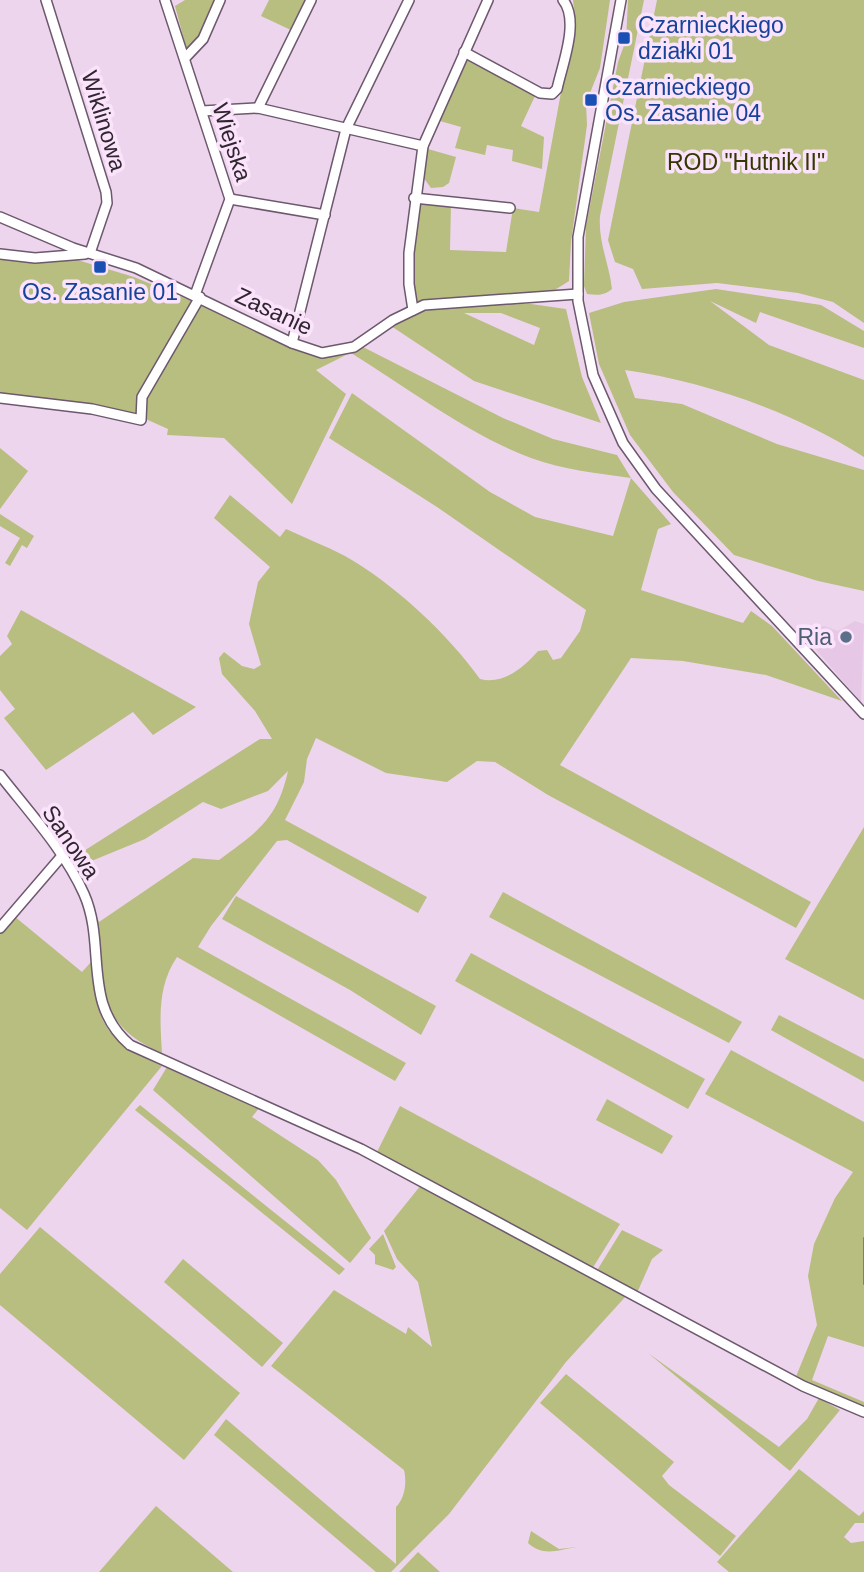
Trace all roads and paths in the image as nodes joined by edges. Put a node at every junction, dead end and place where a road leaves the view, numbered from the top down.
1 (46, 0) edge
2 (165, 0) edge
3 (220, 0) edge
4 (311, 0) edge
5 (408, 0) edge
6 (488, 0) edge
7 (563, 0) edge
8 (621, 0) edge
9 (464, 52) junction
10 (185, 58) junction
11 (258, 108) junction
12 (202, 111) junction
13 (346, 129) junction
14 (422, 146) junction
15 (414, 198) junction
16 (230, 199) junction
17 (510, 208) dead end
18 (325, 215) junction
19 (0, 217) edge
20 (90, 253) junction
21 (0, 254) edge
22 (578, 294) junction
23 (197, 296) junction
24 (413, 310) junction
25 (292, 343) junction
26 (0, 398) edge
27 (864, 714) edge
28 (0, 775) edge
29 (61, 857) junction
30 (0, 928) edge
31 (864, 1412) edge

1 - 20 street, Wiklinowa
2 - 10 street, Wiejska
3 - 10 street
4 - 11 street
5 - 13 street
6 - 9 street
7 - 9 street
8 - 22 street
9 - 14 street
10 - 12 street, Wiejska
11 - 12 street
11 - 13 street
12 - 16 street, Wiejska
13 - 14 street
13 - 18 street
14 - 15 street
15 - 17 street
15 - 24 street
16 - 18 street
16 - 23 street, Wiejska
18 - 25 street
19 - 20 street, Zasanie
20 - 21 street
20 - 23 street, Zasanie
22 - 24 street, Zasanie
22 - 27 street
23 - 25 street, Zasanie
23 - 26 street, Wiejska
24 - 25 street, Zasanie
28 - 29 street, Sanowa
29 - 30 street
29 - 31 street, Sanowa

